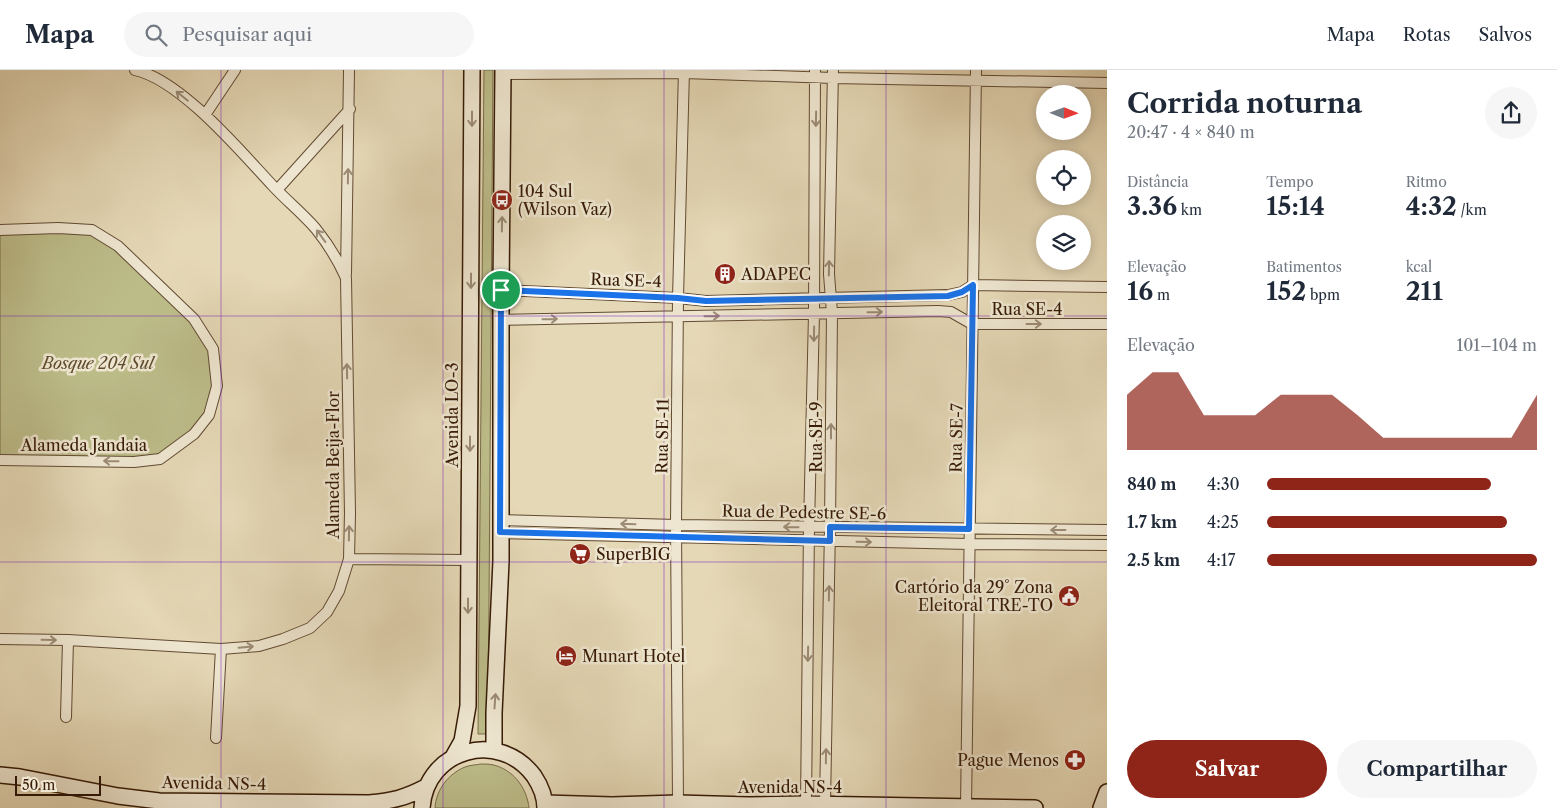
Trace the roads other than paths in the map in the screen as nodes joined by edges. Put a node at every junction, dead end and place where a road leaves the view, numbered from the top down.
1 (135, 70) edge
2 (236, 70) edge
3 (349, 70) edge
4 (472, 70) edge
5 (976, 70) edge
6 (503, 72) edge
7 (684, 72) edge
8 (816, 73) edge
9 (833, 74) edge
10 (975, 81) junction
11 (1107, 83) edge
12 (350, 108) junction
13 (205, 115) junction
14 (277, 190) junction
15 (0, 230) edge
16 (346, 278) junction
17 (973, 285) junction
18 (1107, 288) edge
19 (501, 290) junction
20 (678, 298) junction
21 (814, 299) junction
22 (831, 299) junction
23 (832, 313) junction
24 (814, 314) junction
25 (678, 316) junction
26 (501, 320) junction
27 (972, 324) junction
28 (1107, 324) edge
29 (0, 460) edge
30 (676, 525) junction
31 (500, 526) junction
32 (809, 527) junction
33 (830, 527) junction
34 (969, 529) junction
35 (1107, 530) edge
36 (677, 538) junction
37 (809, 540) junction
38 (830, 541) junction
39 (969, 544) junction
40 (1107, 545) edge
41 (349, 559) junction
42 (468, 560) junction
43 (0, 639) edge
44 (68, 640) junction
45 (220, 649) junction
46 (66, 716) dead end
47 (216, 738) dead end
48 (494, 750) junction
49 (453, 757) junction
50 (0, 775) edge
51 (426, 787) junction
52 (1107, 792) edge
53 (678, 803) junction
54 (806, 804) junction
55 (825, 804) junction
56 (545, 806) edge
57 (966, 807) junction
58 (422, 808) edge
59 (1035, 808) edge
60 (1101, 808) edge

13 -> 1 street, Alameda Beija-Flor
2 - 13 street
3 - 12 street
4 -> 42 street, Avenida LO-3
5 - 10 street, Rua SE-7
6 - 7 street
19 -> 6 street
7 - 8 street
7 - 20 street, Rua SE-11
8 - 9 street
8 -> 21 street, Rua SE-9
9 - 10 street
22 -> 9 street, Rua SE-9
10 - 11 street
10 - 17 street, Rua SE-7
12 - 14 street
16 -> 12 street
13 - 14 street, Alameda Beija-Flor
16 -> 14 street, Alameda Beija-Flor
15 -> 29 street, Alameda Jandaia
41 -> 16 street, Alameda Beija-Flor
17 - 18 street, Rua SE-4
17 - 22 street, Rua SE-4
17 - 27 street, Rua SE-7
19 - 20 street, Rua SE-4
19 - 26 street
20 - 21 street, Rua SE-4
20 - 25 street, Rua SE-11
21 - 22 street, Rua SE-4
21 - 24 street, Rua SE-9
22 - 23 street, Rua SE-9
23 - 24 street, Rua SE-4
23 -> 27 street, Rua SE-4
33 -> 23 street, Rua SE-9
25 -> 24 street, Rua SE-4
24 -> 32 street, Rua SE-9
26 -> 25 street, Rua SE-4
25 - 30 street, Rua SE-11
26 - 31 street
27 -> 28 street, Rua SE-4
27 - 34 street, Rua SE-7
30 -> 31 street, Rua de Pedestre SE-6
32 -> 30 street, Rua de Pedestre SE-6
30 - 36 street, Rua SE-11
31 - 36 street, Rua de Pedestre SE-6
48 -> 31 street
32 - 33 street, Rua de Pedestre SE-6
32 - 37 street, Rua SE-9
33 - 34 street, Rua de Pedestre SE-6
33 - 38 street, Rua SE-9
35 -> 34 street, Rua de Pedestre SE-6
34 - 39 street, Rua SE-7
36 - 37 street, Rua de Pedestre SE-6
36 - 53 street, Rua SE-11
37 - 38 street, Rua de Pedestre SE-6
37 -> 54 street, Rua SE-9
38 -> 39 street, Rua de Pedestre SE-6
55 -> 38 street, Rua SE-9
39 - 40 street, Rua de Pedestre SE-6
39 - 57 street, Rua SE-7
41 - 42 street
45 -> 41 street, Alameda Beija-Flor
42 -> 49 street, Avenida LO-3
43 -> 44 street, Alameda Beija-Flor
44 - 45 street, Alameda Beija-Flor
44 - 46 street
45 - 47 street
48 - 49 street
48 - 56 street
49 - 51 street
50 - 51 street, Avenida NS-4
51 - 58 street
52 - 60 street
53 - 54 street, Avenida NS-4
53 - 56 street, Avenida NS-4
54 - 55 street, Avenida NS-4
55 - 57 street, Avenida NS-4
57 - 59 street, Avenida NS-4

